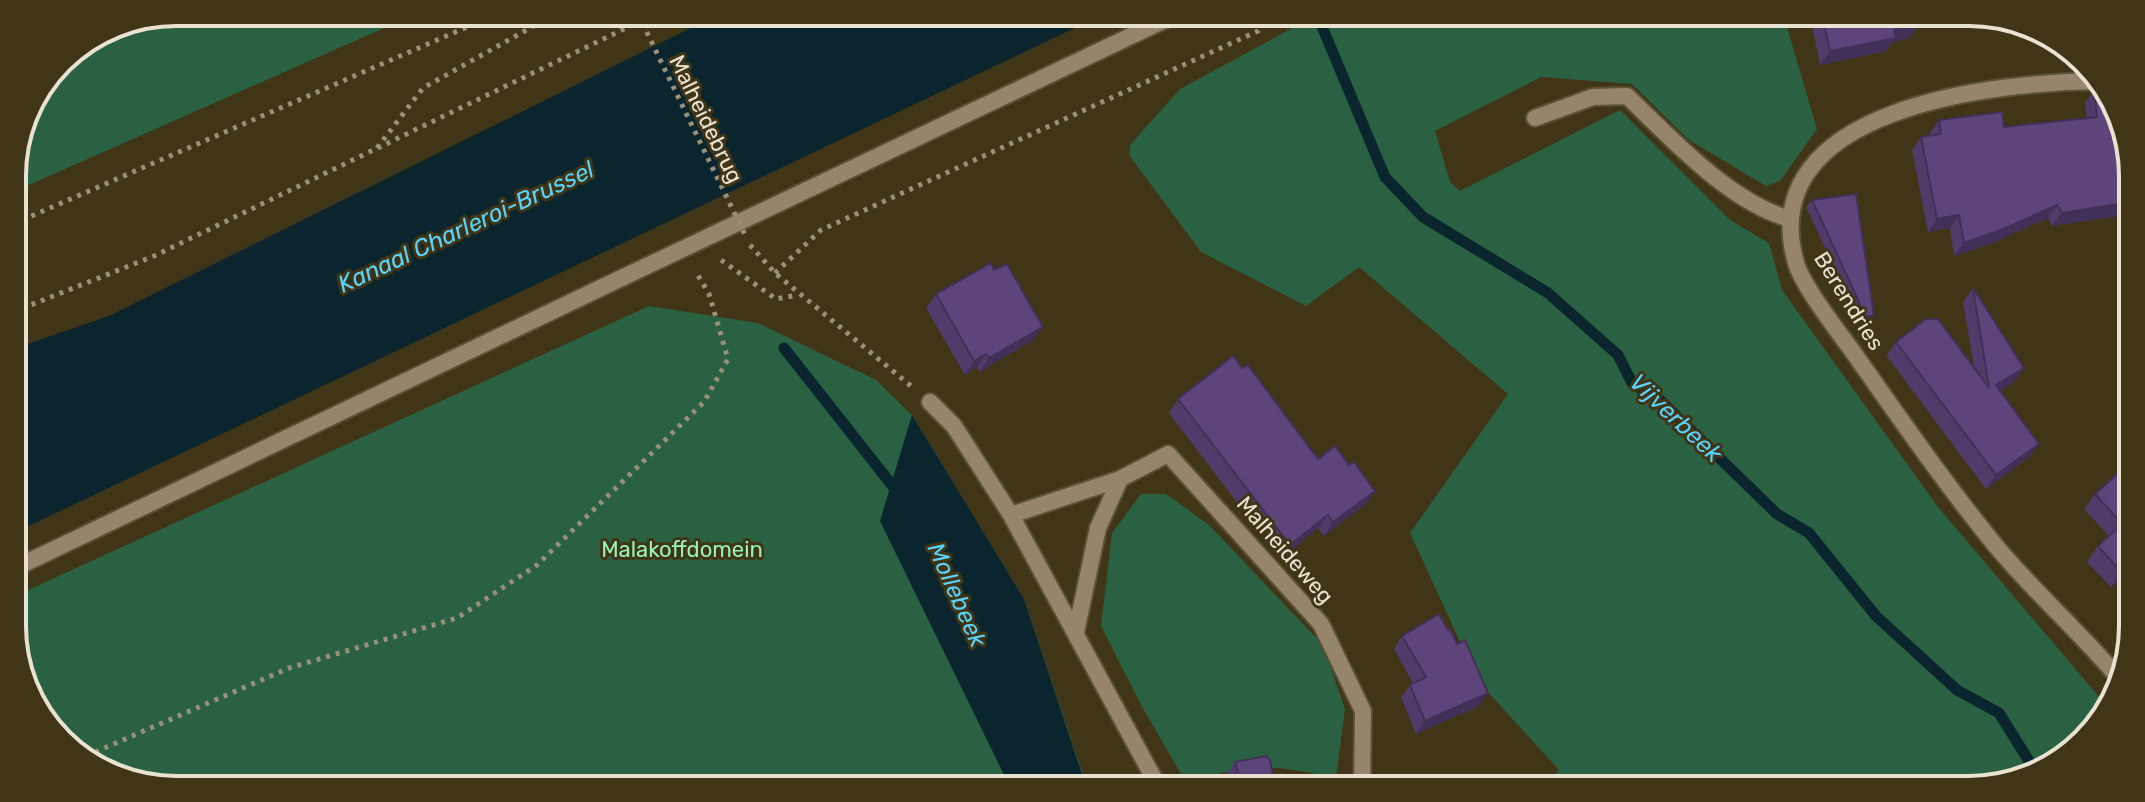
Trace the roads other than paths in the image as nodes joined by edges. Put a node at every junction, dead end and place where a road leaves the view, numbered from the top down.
1 (1152, 26) edge
2 (2085, 82) edge
3 (1535, 118) dead end
4 (1790, 219) junction
5 (930, 402) road end
6 (1120, 479) junction
7 (1011, 515) junction
8 (26, 563) edge
9 (1076, 632) junction
10 (2112, 671) edge
11 (1153, 776) edge
12 (1362, 776) edge

1 - 8 street
2 - 4 street, Berendries
3 - 4 street
4 - 10 street, Berendries
5 - 7 street
6 - 7 street, Malheideweg
6 - 9 street
6 - 12 street, Malheideweg
7 - 9 street
9 - 11 street

